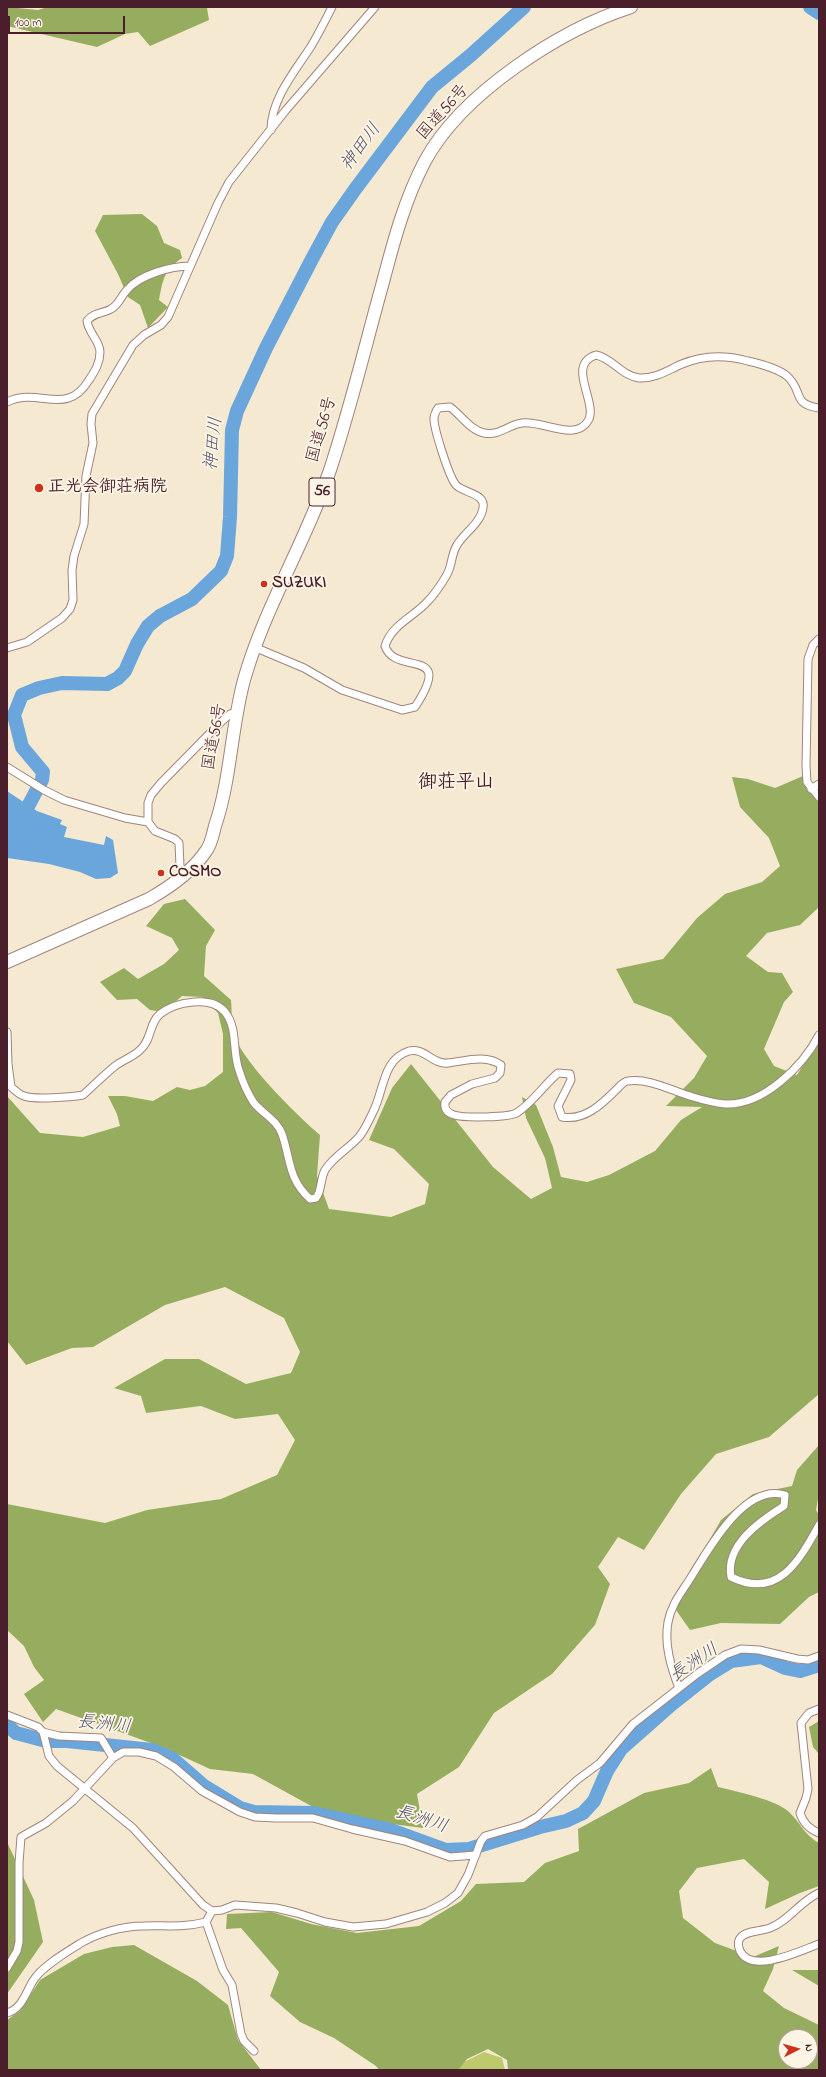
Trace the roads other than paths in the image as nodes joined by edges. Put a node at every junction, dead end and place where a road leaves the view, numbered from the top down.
1 (332, 7) edge
2 (375, 7) edge
3 (631, 7) edge
4 (271, 130) junction
5 (190, 266) junction
6 (7, 402) edge
7 (819, 408) edge
8 (819, 639) edge
9 (254, 647) junction
10 (7, 648) edge
11 (237, 713) junction
12 (7, 767) edge
13 (819, 784) edge
14 (811, 789) junction
15 (819, 796) edge
16 (148, 822) junction
17 (184, 875) junction
18 (7, 962) edge
19 (7, 1032) edge
20 (819, 1035) edge
21 (819, 1525) edge
22 (819, 1656) edge
23 (679, 1688) junction
24 (819, 1709) edge
25 (7, 1715) edge
26 (43, 1732) junction
27 (113, 1758) junction
28 (83, 1789) junction
29 (819, 1834) edge
30 (476, 1855) junction
31 (819, 1893) edge
32 (212, 1911) junction
33 (206, 1922) junction
34 (819, 1944) edge
35 (7, 1968) edge
36 (7, 2013) edge
37 (254, 2051) dead end

1 - 4 street
2 - 4 street
3 - 9 highway, 国道56号 / 56
4 - 5 street
5 - 6 street
5 - 10 street
7 - 9 street
8 - 14 street
9 - 11 highway, 国道56号 / 56
11 - 16 street
11 - 17 highway, 国道56号 / 56
12 - 16 street
13 - 14 street
14 - 15 street
16 - 17 street
17 - 18 highway, 国道56号 / 56
19 - 20 street
21 - 23 street
22 - 23 street
23 - 30 street
24 - 29 street
25 - 26 street
26 - 27 street
26 - 28 street
27 - 28 street
27 - 30 street
28 - 32 street
28 - 35 street
30 - 32 street
31 - 34 street
32 - 33 street
33 - 36 street
33 - 37 street

